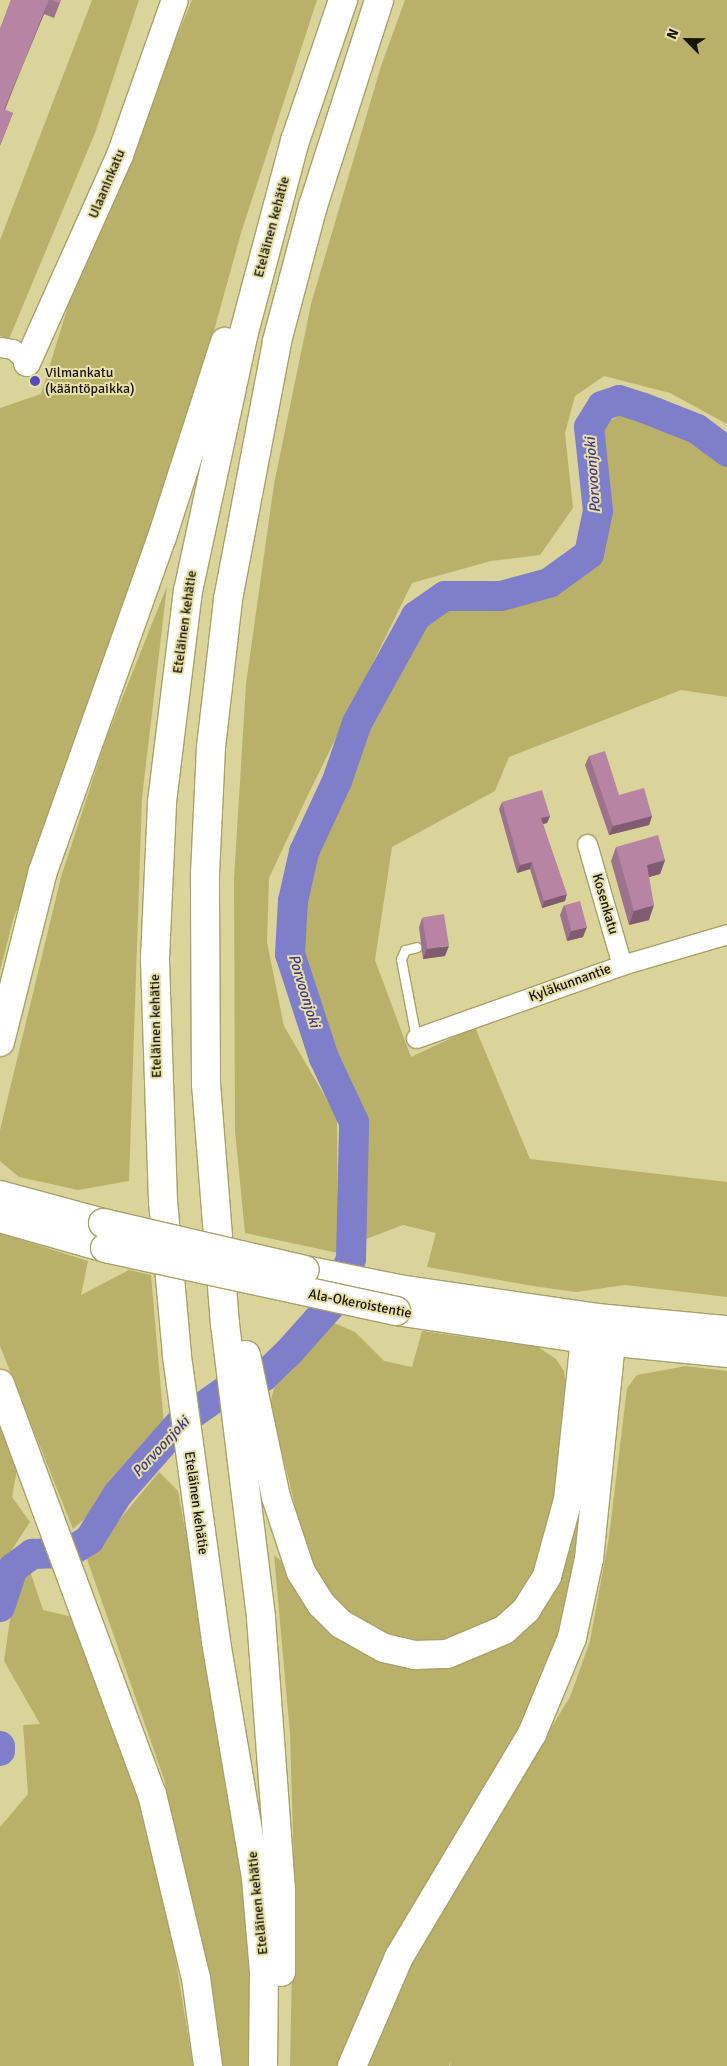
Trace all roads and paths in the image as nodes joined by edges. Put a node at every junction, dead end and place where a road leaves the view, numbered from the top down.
1 (175, 0) edge
2 (342, 0) edge
3 (378, 0) edge
4 (0, 347) edge
5 (0, 358) edge
6 (27, 363) junction
7 (587, 844) dead end
8 (727, 934) edge
9 (417, 947) dead end
10 (622, 965) junction
11 (416, 1038) joint
12 (0, 1042) edge
13 (0, 1195) edge
14 (0, 1218) edge
15 (104, 1236) junction
16 (727, 1330) edge
17 (598, 1333) junction
18 (727, 1353) edge
19 (0, 1384) edge
20 (250, 1436) junction
21 (208, 2066) edge
22 (263, 2066) edge
23 (278, 2066) edge
24 (352, 2066) edge

1 - 6 street, Ulaaninkatu
2 - 12 main road
2 - 22 main road, Eteläinen kehätie
3 - 20 main road, Eteläinen kehätie
4 - 6 street
5 - 6 street
7 - 10 street, Kosenkatu
8 - 10 street, Kyläkunnantie
9 - 11 lane
10 - 11 street, Kyläkunnantie
13 - 15 main road, Ala-Okeroistentie
14 - 15 main road, Ala-Okeroistentie
15 - 17 main road, Ala-Okeroistentie, bridge
16 - 17 main road, Ala-Okeroistentie
17 - 18 main road, Ala-Okeroistentie
17 - 20 main road
17 - 24 main road
19 - 21 main road
20 - 23 main road, Eteläinen kehätie

